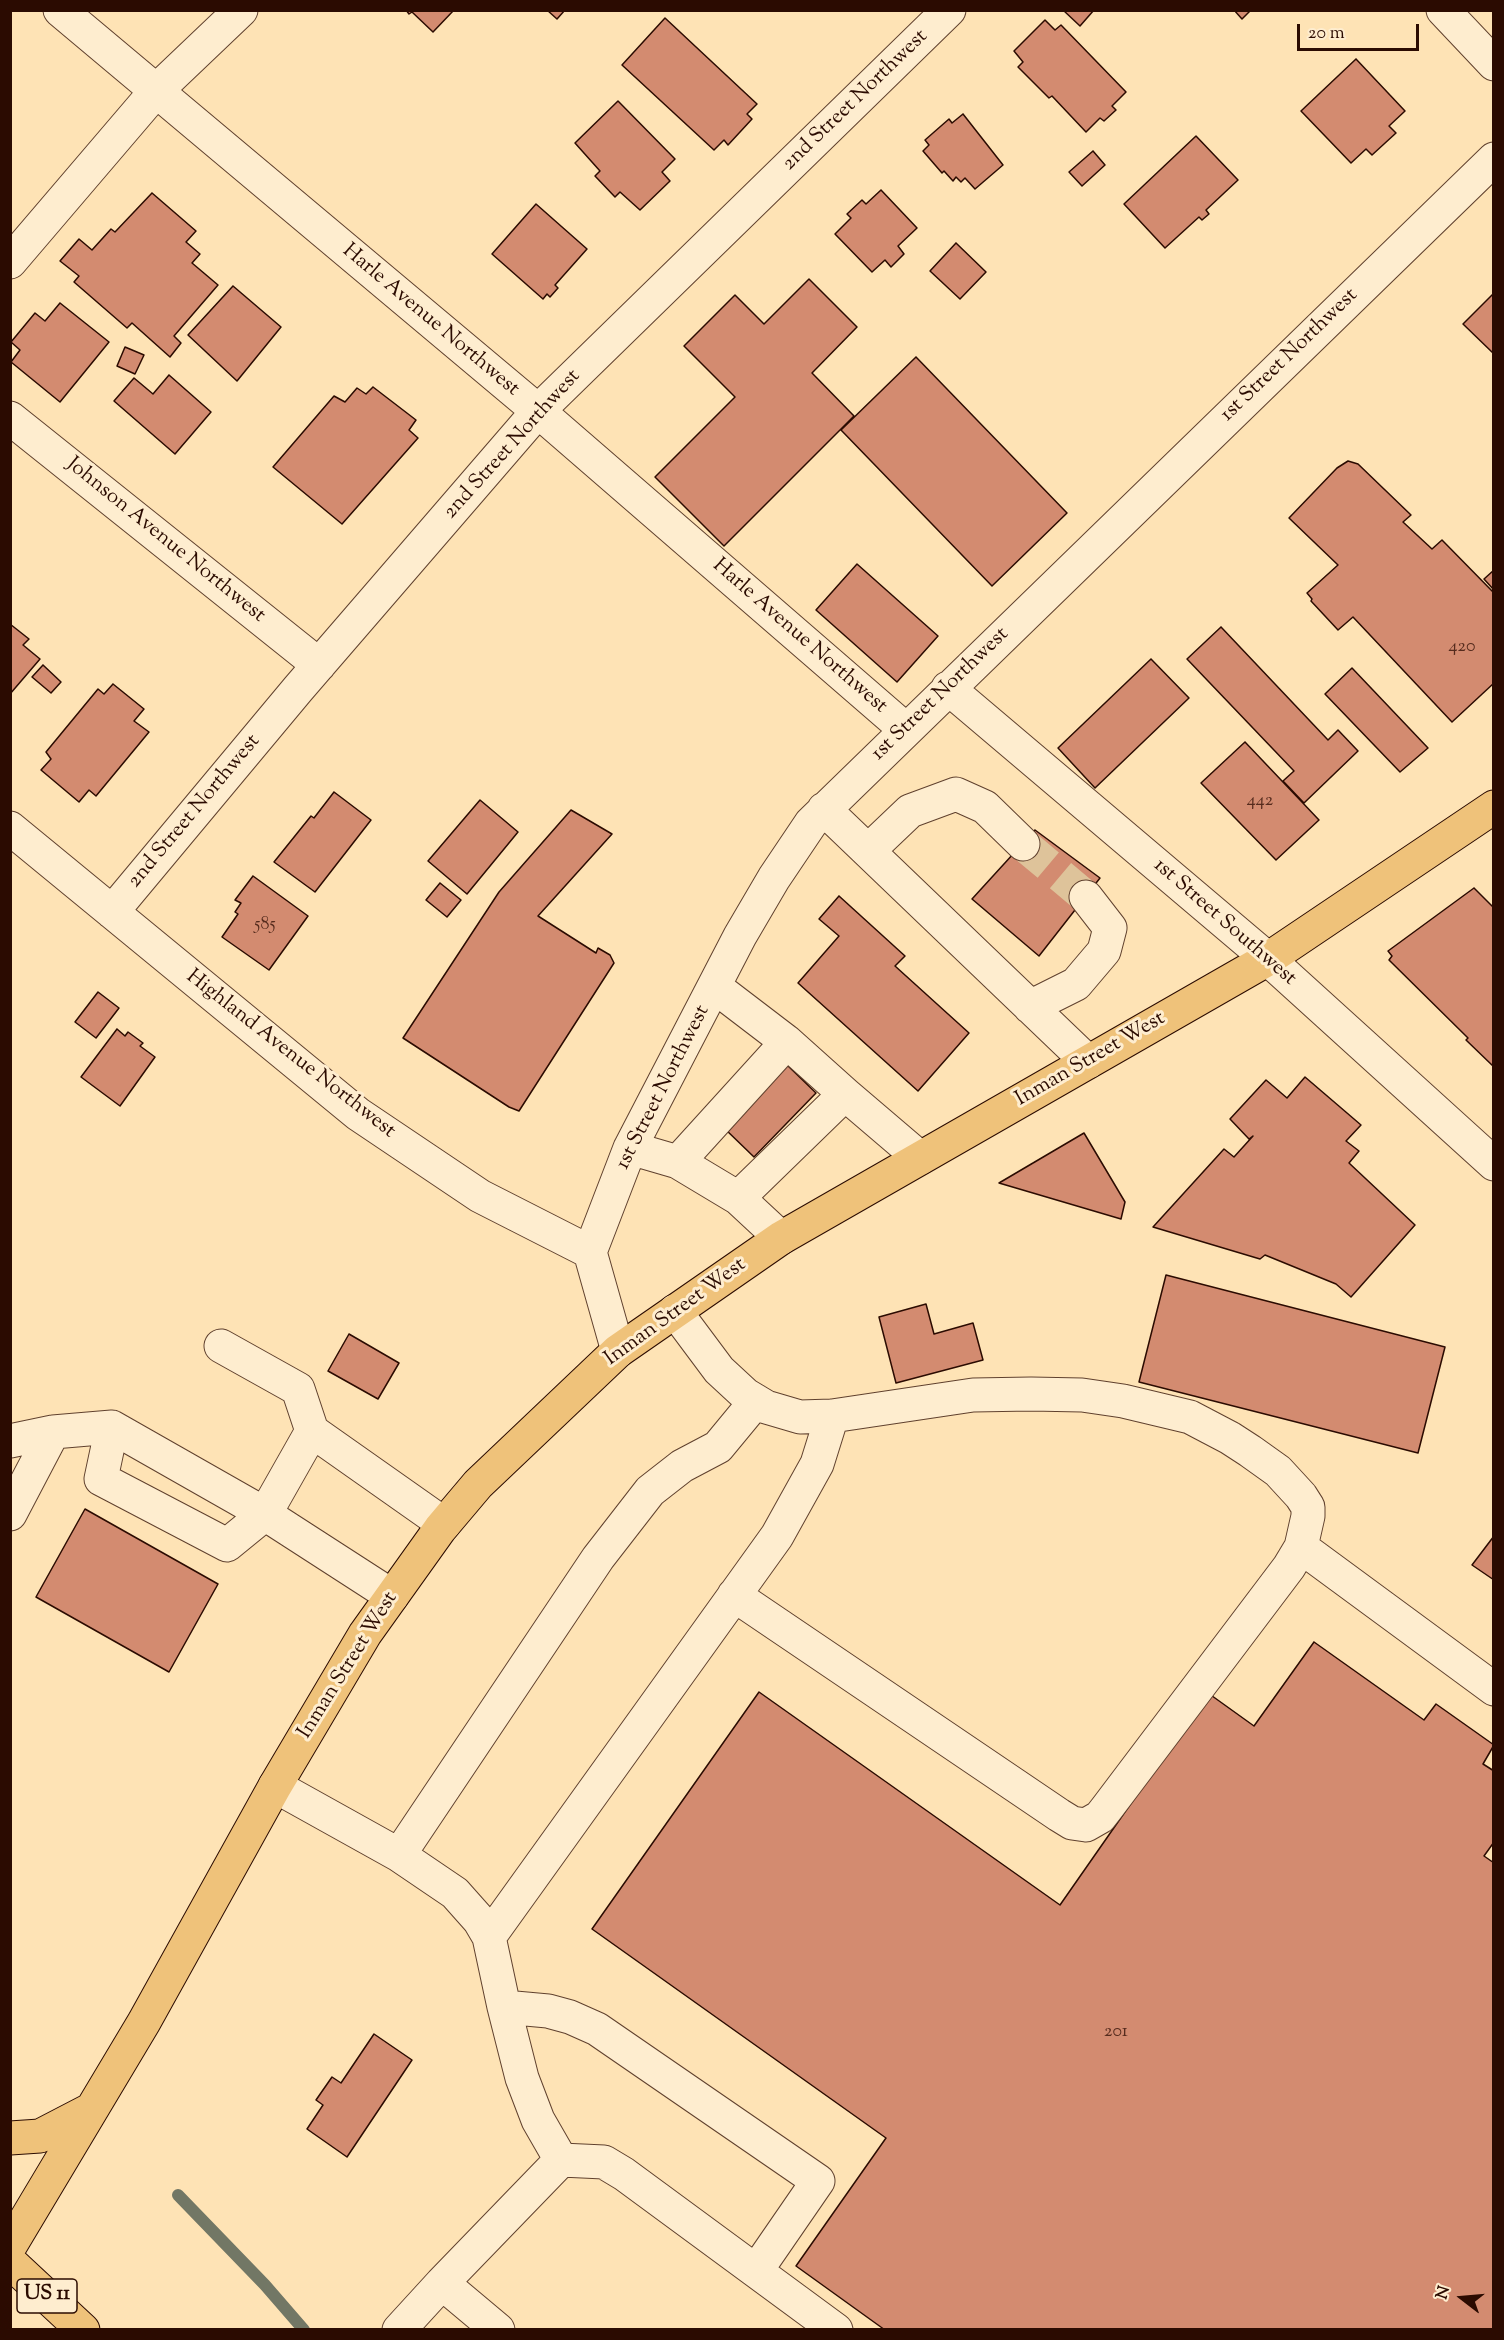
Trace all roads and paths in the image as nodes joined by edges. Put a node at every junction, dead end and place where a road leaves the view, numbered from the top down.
1 (60, 10) edge
2 (241, 10) edge
3 (949, 10) edge
4 (1443, 10) edge
5 (1494, 64) edge
6 (156, 91) junction
7 (1494, 159) edge
8 (10, 262) edge
9 (538, 411) junction
10 (10, 418) edge
11 (319, 665) junction
12 (948, 688) junction
13 (905, 729) junction
14 (1494, 807) edge
15 (824, 809) junction
16 (10, 828) edge
17 (1023, 844) tunnel mouth
18 (868, 851) junction
19 (1086, 897) tunnel mouth
20 (112, 912) junction
21 (1268, 959) junction
22 (715, 987) junction
23 (1030, 1007) junction
24 (787, 1042) junction
25 (1088, 1062) junction
26 (845, 1095) junction
27 (630, 1148) junction
28 (920, 1158) junction
29 (678, 1162) junction
30 (1494, 1164) edge
31 (738, 1198) junction
32 (781, 1238) junction
33 (590, 1252) junction
34 (675, 1311) junction
35 (221, 1346) dead end
36 (618, 1351) junction
37 (756, 1401) junction
38 (832, 1416) junction
39 (112, 1427) junction
40 (312, 1431) junction
41 (53, 1432) junction
42 (10, 1441) edge
43 (10, 1514) edge
44 (265, 1514) junction
45 (444, 1524) junction
46 (1301, 1547) junction
47 (392, 1596) junction
48 (734, 1596) junction
49 (1494, 1689) edge
50 (275, 1786) junction
51 (399, 1855) junction
52 (489, 1938) junction
53 (504, 2007) junction
54 (92, 2109) junction
55 (10, 2138) edge
56 (561, 2160) junction
57 (10, 2246) edge
58 (10, 2262) edge
59 (756, 2271) junction
60 (442, 2283) junction
61 (83, 2330) edge
62 (399, 2330) edge
63 (498, 2330) edge
64 (836, 2330) edge

1 - 6 street, Harle Avenue Northwest
2 - 6 street
3 - 9 street, 2nd Street Northwest
4 - 5 street
6 - 8 street
6 - 9 street, Harle Avenue Northwest
7 - 12 street, 1st Street Northwest
9 - 11 street, 2nd Street Northwest
9 - 13 street, Harle Avenue Northwest
10 - 11 street, Johnson Avenue Northwest
11 - 20 street, 2nd Street Northwest
12 - 13 street, 1st Street Northwest
12 - 21 street, 1st Street Southwest
13 - 15 street, 1st Street Northwest
14 - 21 main road, Inman Street West
15 - 18 street
15 - 22 street, 1st Street Northwest
16 - 20 street, Highland Avenue Northwest
17 - 18 street
18 - 23 street
19 - 23 street
20 - 33 street, Highland Avenue Northwest
21 - 25 main road, Inman Street West
21 - 30 street, 1st Street Southwest
22 - 24 street
22 - 27 street, 1st Street Northwest
23 - 25 street
24 - 26 street
24 - 29 street
25 - 28 main road, Inman Street West
26 - 28 street
26 - 31 street
27 - 29 street
27 - 33 street, 1st Street Northwest
28 - 32 main road, Inman Street West
29 - 31 street
31 - 32 street
32 - 34 main road, Inman Street West
33 - 36 street
34 - 36 main road, Inman Street West
34 - 37 street
35 - 40 street
36 - 45 main road, Inman Street West
37 - 38 street
37 - 51 street
38 - 46 street
38 - 48 street
39 - 41 street
39 - 44 street
39 - 44 street
40 - 44 street
40 - 45 street
41 - 42 street
41 - 43 street
44 - 47 street
45 - 47 main road, Inman Street West
46 - 48 street
46 - 49 street
47 - 50 main road, Inman Street West
48 - 52 street
50 - 51 street
50 - 54 main road, Inman Street West
51 - 52 street
52 - 53 street
53 - 56 street
53 - 59 street
54 - 55 main road
54 - 57 main road, Inman Street West
56 - 59 street
56 - 60 street
58 - 61 main road, US 11
59 - 64 street
60 - 62 street
60 - 63 street

